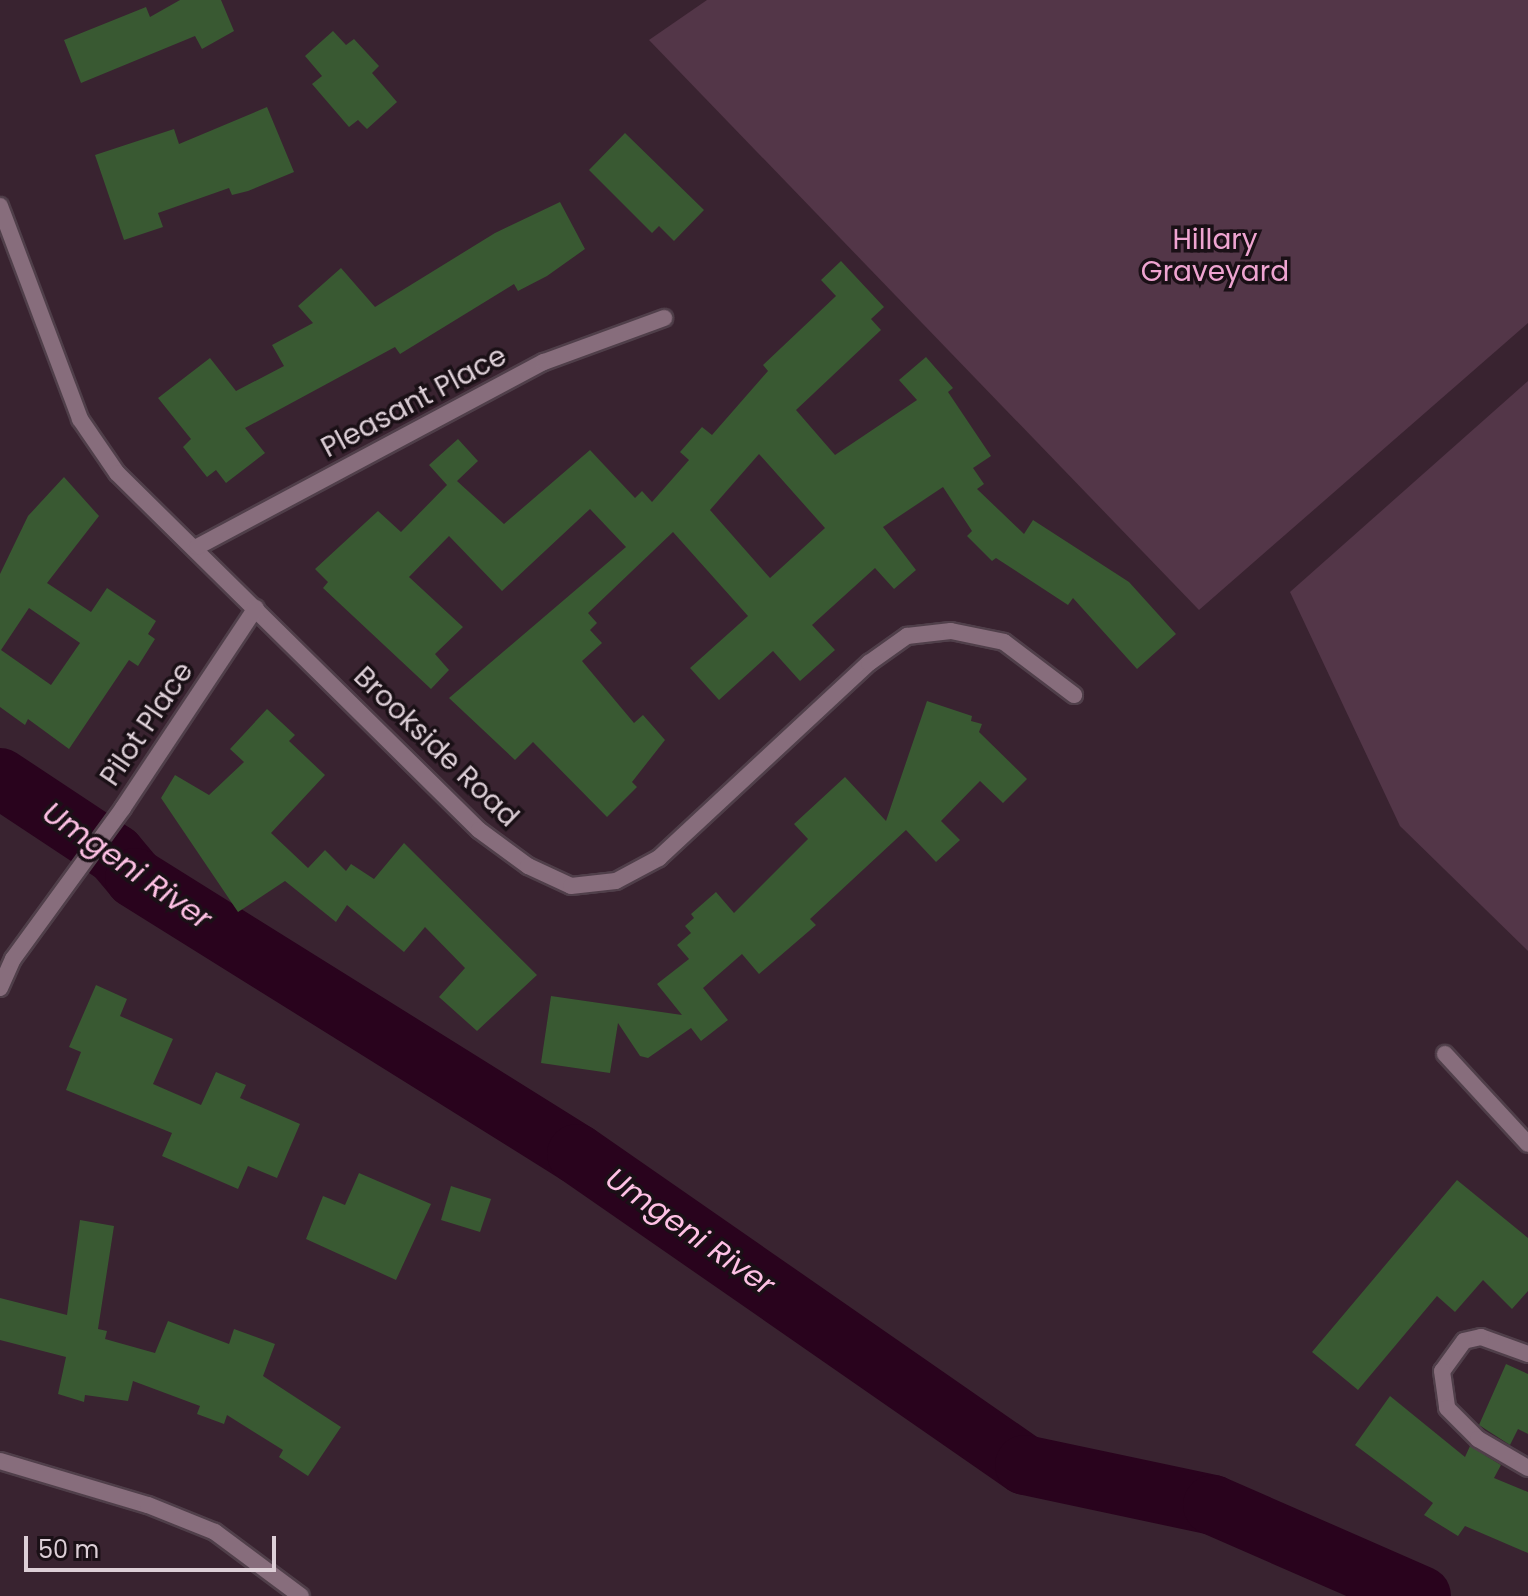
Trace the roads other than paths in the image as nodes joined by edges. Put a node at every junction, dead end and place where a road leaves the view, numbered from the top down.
1 (0, 206) edge
2 (664, 318) dead end
3 (197, 547) junction
4 (256, 608) junction
5 (1074, 695) dead end
6 (0, 988) edge
7 (1445, 1054) dead end
8 (1528, 1144) edge
9 (1528, 1354) edge
10 (0, 1461) edge
11 (1528, 1468) edge
12 (301, 1596) edge

1 - 3 street, Brookside Road
2 - 3 street, Pleasant Place
3 - 4 street, Brookside Road
4 - 5 street, Brookside Road
4 - 6 street, Pilot Place
7 - 8 street
9 - 11 street
10 - 12 street

